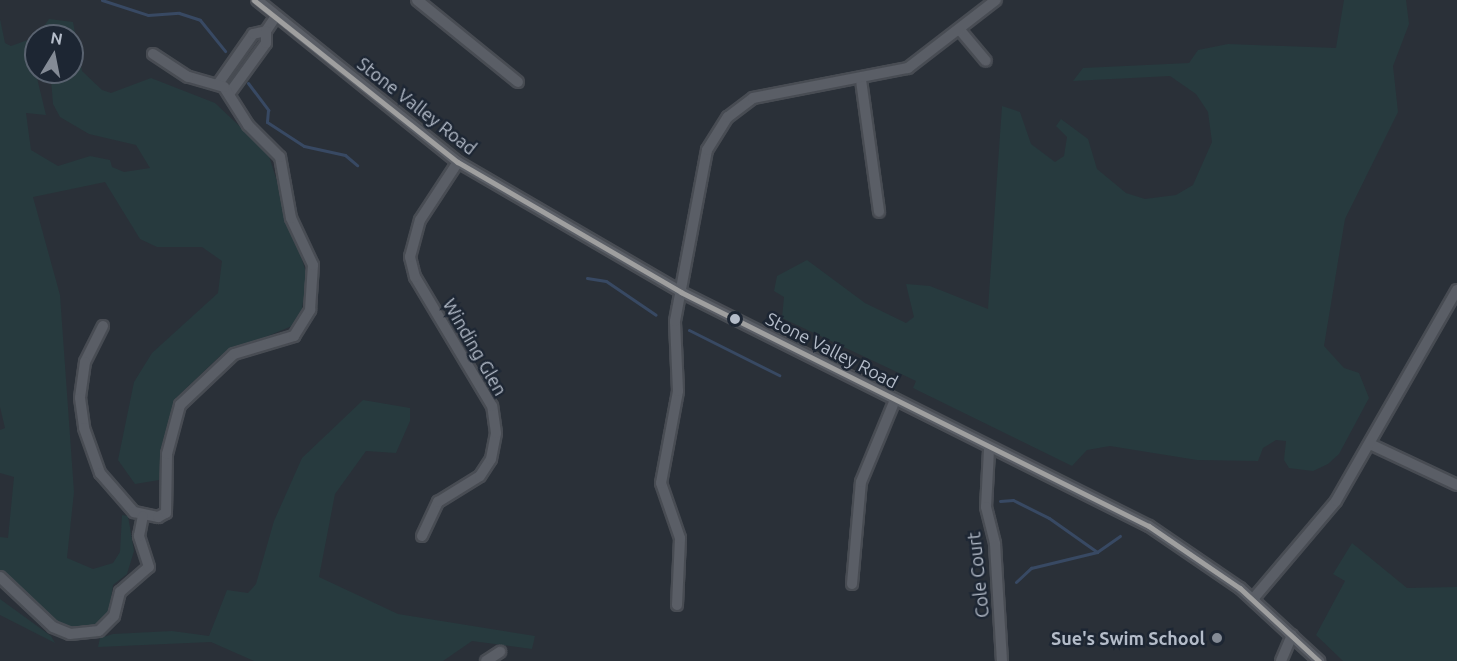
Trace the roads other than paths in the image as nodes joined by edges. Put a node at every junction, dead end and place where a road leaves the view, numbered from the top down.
1 (255, 0) edge
2 (417, 0) edge
3 (996, 0) edge
4 (276, 16) junction
5 (960, 30) junction
6 (266, 31) junction
7 (153, 54) dead end
8 (986, 61) dead end
9 (861, 80) junction
10 (518, 82) dead end
11 (224, 89) junction
12 (458, 162) junction
13 (879, 212) dead end
14 (1457, 290) edge
15 (681, 292) junction
16 (103, 326) dead end
17 (895, 400) junction
18 (1372, 445) junction
19 (989, 450) junction
20 (1457, 485) edge
21 (143, 516) junction
22 (422, 536) dead end
23 (0, 577) edge
24 (852, 584) dead end
25 (1252, 599) junction
26 (677, 605) dead end
27 (1292, 635) junction
28 (500, 652) dead end
29 (486, 661) edge
30 (1002, 661) edge
31 (1281, 661) edge
32 (1319, 661) edge

1 - 4 street, Stone Valley Road
2 - 10 street
3 - 5 street
4 - 6 street
4 - 12 street, Stone Valley Road
5 - 8 street
5 - 9 street
6 - 11 street
6 - 11 street
7 - 11 street
9 - 13 street
9 - 15 street
11 - 21 street
12 - 15 street, Stone Valley Road
12 - 22 street, Winding Glen
14 - 18 street
15 - 17 street, Stone Valley Road
15 - 26 street
16 - 21 street
17 - 19 street, Stone Valley Road
17 - 24 street
18 - 20 street
18 - 25 street
19 - 25 street, Stone Valley Road
19 - 30 street, Cole Court
21 - 23 street
25 - 27 street, Stone Valley Road
27 - 31 street
27 - 32 street, Stone Valley Road
28 - 29 street

